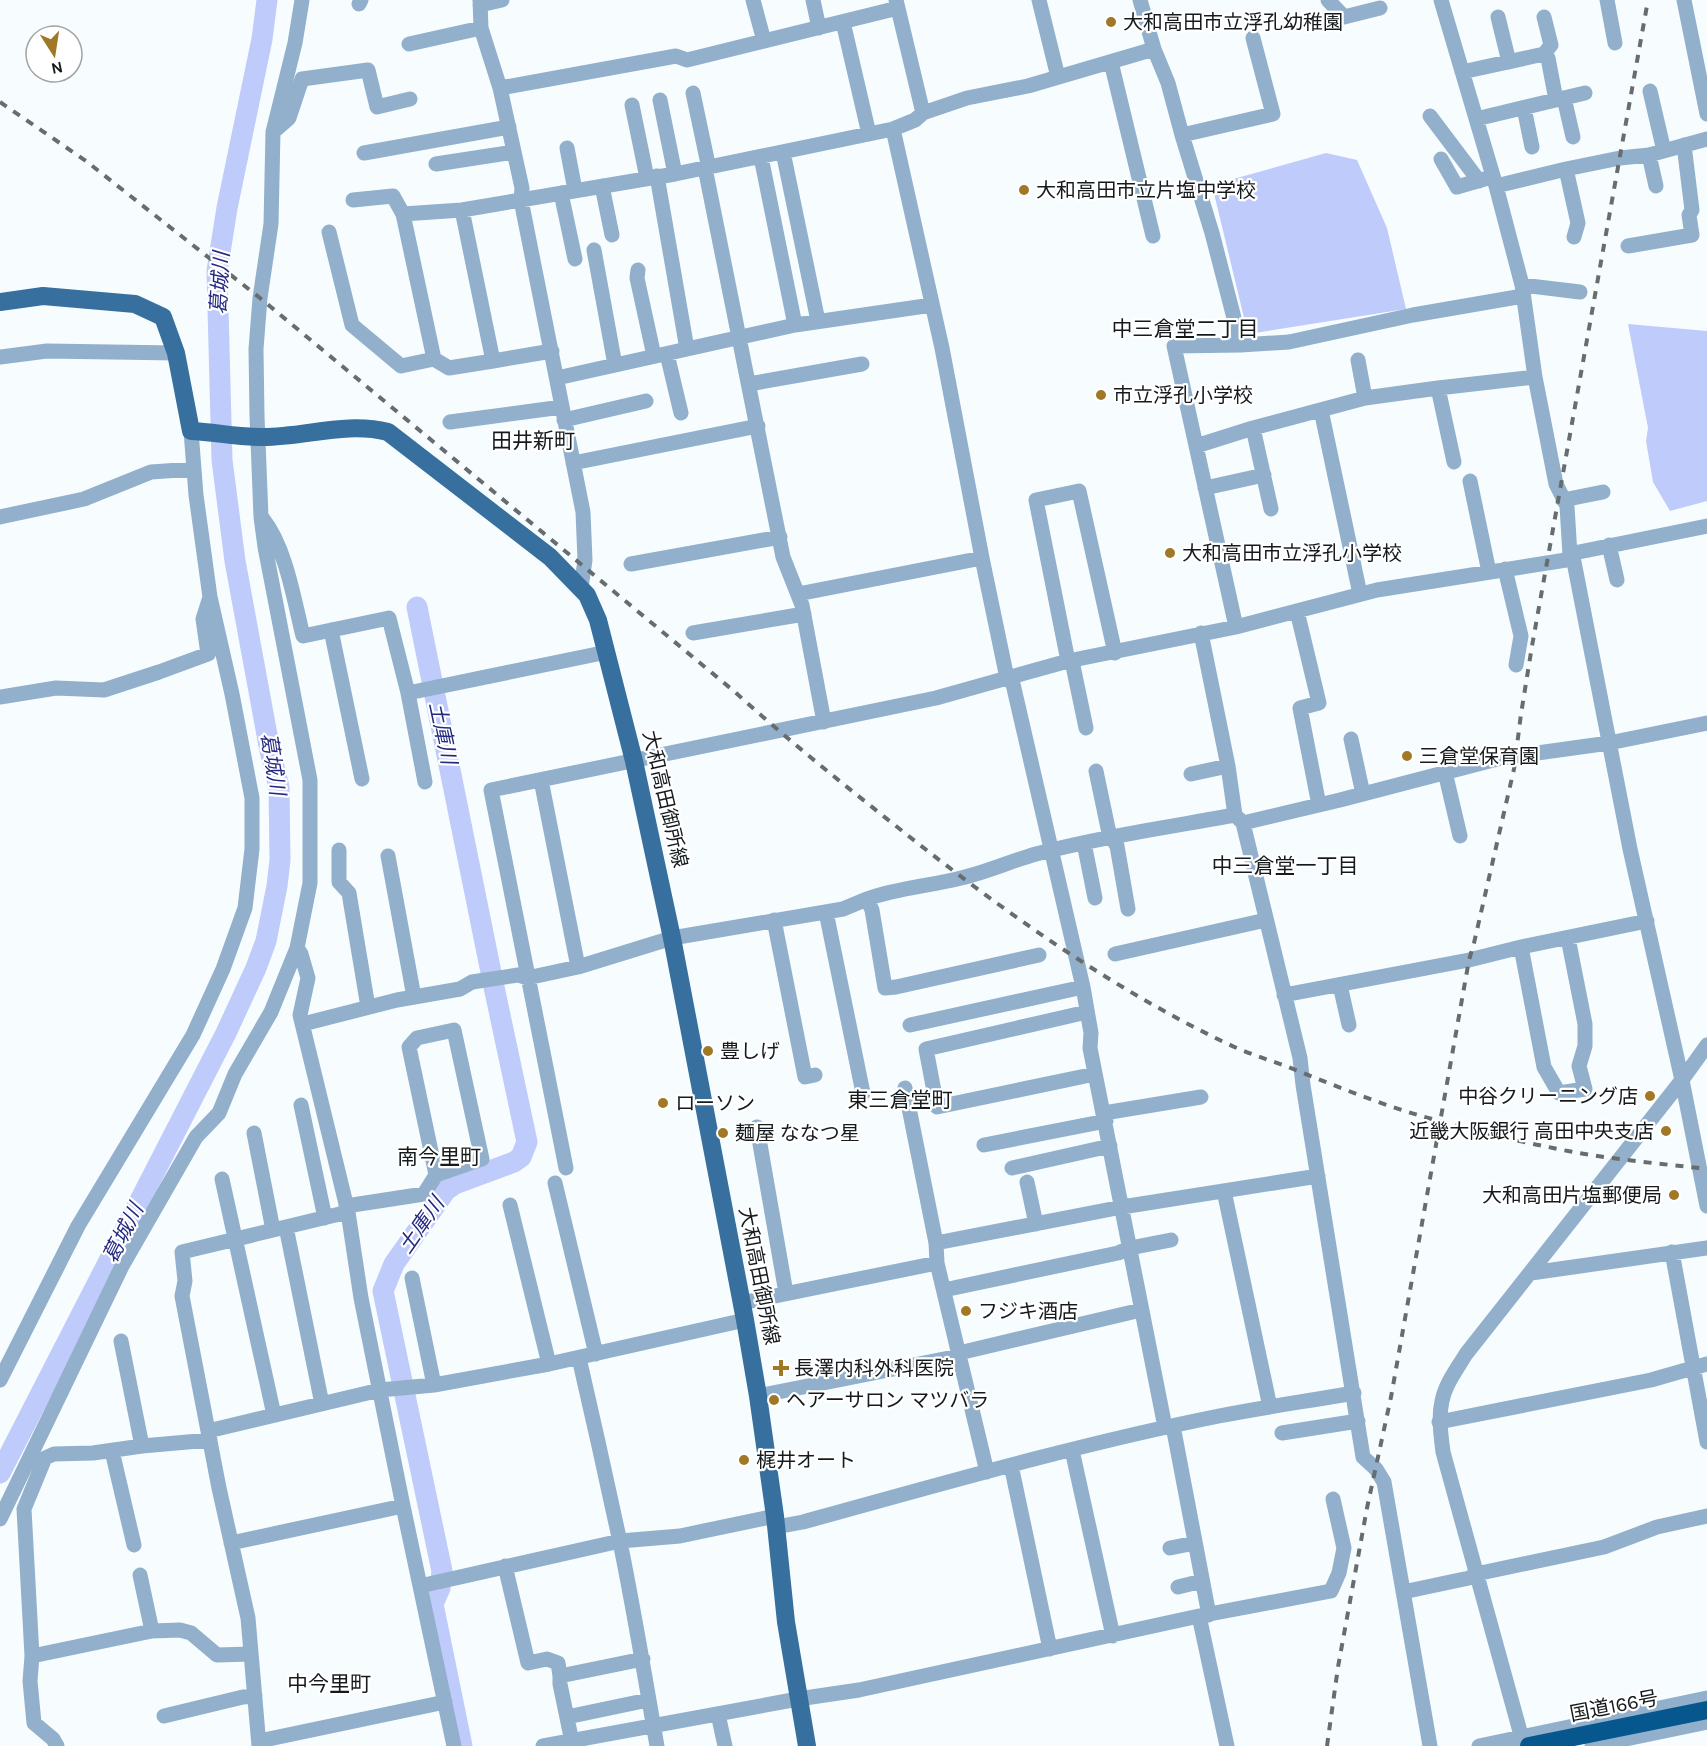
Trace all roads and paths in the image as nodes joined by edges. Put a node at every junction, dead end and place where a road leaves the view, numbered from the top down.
1 (302, 0) edge
2 (502, 0) edge
3 (753, 0) edge
4 (813, 0) edge
5 (1039, 0) edge
6 (1140, 0) edge
7 (1328, 0) edge
8 (1441, 0) edge
9 (1607, 0) edge
10 (1684, 0) edge
11 (480, 3) edge
12 (897, 4) edge
13 (1380, 8) dead end
14 (1498, 17) dead end
15 (1544, 17) dead end
16 (843, 22) junction
17 (481, 28) junction
18 (819, 28) junction
19 (1253, 38) dead end
20 (764, 41) junction
21 (1615, 43) dead end
22 (409, 44) dead end
23 (1154, 49) junction
24 (1544, 54) junction
25 (1111, 62) junction
26 (1509, 62) junction
27 (1462, 72) junction
28 (1058, 77) junction
29 (500, 88) junction
30 (1650, 91) dead end
31 (693, 93) dead end
32 (1585, 93) dead end
33 (410, 99) dead end
34 (1560, 99) junction
35 (660, 100) dead end
36 (632, 105) dead end
37 (1524, 108) junction
38 (923, 113) junction
39 (1707, 114) edge
40 (1430, 116) dead end
41 (1476, 119) junction
42 (509, 127) junction
43 (893, 129) junction
44 (273, 132) junction
45 (869, 134) junction
46 (1182, 135) junction
47 (1573, 137) dead end
48 (1707, 139) edge
49 (1684, 145) junction
50 (1532, 147) dead end
51 (567, 148) dead end
52 (514, 152) junction
53 (783, 152) junction
54 (364, 153) dead end
55 (1656, 153) junction
56 (761, 157) junction
57 (1441, 159) dead end
58 (436, 164) dead end
59 (705, 168) junction
60 (1566, 169) junction
61 (675, 174) junction
62 (652, 177) junction
63 (1489, 181) junction
64 (602, 186) junction
65 (1656, 186) dead end
66 (568, 192) junction
67 (353, 200) dead end
68 (521, 200) junction
69 (462, 210) junction
70 (403, 214) junction
71 (329, 232) dead end
72 (612, 235) dead end
73 (1153, 236) dead end
74 (1574, 237) dead end
75 (1628, 246) dead end
76 (594, 250) dead end
77 (575, 259) dead end
78 (639, 270) dead end
79 (1522, 290) junction
80 (1580, 292) dead end
81 (0, 302) edge
82 (932, 305) junction
83 (818, 321) junction
84 (795, 325) junction
85 (740, 337) junction
86 (1241, 345) junction
87 (687, 349) junction
88 (552, 351) junction
89 (176, 353) junction
90 (661, 355) junction
91 (0, 357) edge
92 (434, 359) junction
93 (1358, 360) dead end
94 (493, 361) junction
95 (862, 364) dead end
96 (615, 365) junction
97 (1535, 377) junction
98 (556, 378) junction
99 (749, 384) junction
100 (1438, 388) junction
101 (1365, 398) junction
102 (646, 402) dead end
103 (1321, 410) junction
104 (563, 413) junction
105 (681, 413) dead end
106 (450, 422) dead end
107 (758, 426) junction
108 (1253, 428) junction
109 (196, 431) junction
110 (253, 436) junction
111 (1196, 446) junction
112 (1454, 462) dead end
113 (573, 463) junction
114 (194, 469) junction
115 (1264, 476) junction
116 (1470, 480) dead end
117 (1205, 488) junction
118 (1603, 492) dead end
119 (1563, 500) junction
120 (1271, 509) dead end
121 (0, 517) edge
122 (261, 517) junction
123 (1707, 526) edge
124 (780, 537) junction
125 (1609, 545) junction
126 (1570, 555) junction
127 (982, 558) junction
128 (631, 564) dead end
129 (1505, 569) junction
130 (1489, 572) junction
131 (1617, 580) dead end
132 (581, 588) junction
133 (798, 594) junction
134 (1360, 594) junction
135 (210, 597) junction
136 (1297, 611) junction
137 (804, 614) junction
138 (1236, 627) junction
139 (331, 630) junction
140 (693, 633) dead end
141 (1201, 633) junction
142 (607, 652) junction
143 (1115, 653) junction
144 (1070, 661) junction
145 (1516, 665) dead end
146 (1008, 678) junction
147 (408, 693) junction
148 (0, 697) edge
149 (824, 722) junction
150 (1707, 724) edge
151 (1086, 728) dead end
152 (1351, 739) dead end
153 (1609, 743) junction
154 (634, 761) junction
155 (1228, 766) junction
156 (1096, 771) dead end
157 (1444, 772) junction
158 (1191, 774) dead end
159 (362, 779) dead end
160 (541, 780) junction
161 (425, 782) dead end
162 (1363, 794) junction
163 (1319, 805) junction
164 (1239, 819) junction
165 (1460, 836) dead end
166 (1111, 838) junction
167 (1084, 843) junction
168 (339, 850) dead end
169 (1051, 851) junction
170 (388, 856) dead end
171 (1095, 898) dead end
172 (867, 899) junction
173 (1128, 909) dead end
174 (826, 912) junction
175 (774, 920) junction
176 (1647, 921) junction
177 (1268, 925) junction
178 (672, 938) junction
179 (1568, 938) junction
180 (1521, 947) junction
181 (297, 948) junction
182 (1163, 951) dead end
183 (1115, 954) dead end
184 (1039, 955) dead end
185 (578, 967) junction
186 (527, 978) junction
187 (1340, 985) junction
188 (1083, 987) junction
189 (1284, 996) junction
190 (414, 998) junction
191 (368, 1007) junction
192 (1088, 1012) junction
193 (303, 1024) junction
194 (910, 1025) dead end
195 (1348, 1025) dead end
196 (1707, 1045) edge
197 (1095, 1074) junction
198 (815, 1075) dead end
199 (1683, 1080) junction
200 (905, 1088) dead end
201 (864, 1093) dead end
202 (1201, 1097) dead end
203 (301, 1105) dead end
204 (1105, 1117) junction
205 (757, 1127) dead end
206 (254, 1133) dead end
207 (984, 1145) dead end
208 (1110, 1146) junction
209 (567, 1168) dead end
210 (1012, 1168) dead end
211 (435, 1175) junction
212 (1318, 1176) junction
213 (222, 1179) dead end
214 (1027, 1182) dead end
215 (555, 1183) dead end
216 (1224, 1191) junction
217 (510, 1205) dead end
218 (1707, 1206) edge
219 (1122, 1207) junction
220 (347, 1209) junction
221 (325, 1218) junction
222 (1036, 1224) junction
223 (279, 1228) junction
224 (234, 1239) junction
225 (1172, 1240) dead end
226 (936, 1243) junction
227 (1130, 1248) junction
228 (1707, 1248) edge
229 (1672, 1252) junction
230 (937, 1263) junction
231 (1531, 1274) junction
232 (412, 1278) dead end
233 (944, 1290) junction
234 (786, 1293) junction
235 (1141, 1310) junction
236 (743, 1311) junction
237 (121, 1341) dead end
238 (596, 1354) junction
239 (959, 1354) junction
240 (579, 1358) junction
241 (549, 1364) junction
242 (1700, 1366) edge
243 (0, 1380) edge
244 (434, 1385) junction
245 (380, 1390) junction
246 (1354, 1393) junction
247 (758, 1396) junction
248 (322, 1404) junction
249 (1269, 1407) junction
250 (274, 1415) junction
251 (1358, 1421) junction
252 (1439, 1422) junction
253 (1169, 1426) junction
254 (1282, 1433) dead end
255 (209, 1435) junction
256 (1707, 1442) edge
257 (142, 1446) junction
258 (1071, 1450) junction
259 (112, 1451) junction
260 (1011, 1466) junction
261 (987, 1472) junction
262 (1333, 1499) dead end
263 (403, 1506) junction
264 (1707, 1516) edge
265 (0, 1519) edge
266 (776, 1522) junction
267 (620, 1541) junction
268 (231, 1543) junction
269 (1195, 1543) junction
270 (134, 1545) dead end
271 (1170, 1548) dead end
272 (505, 1566) junction
273 (1476, 1574) junction
274 (140, 1575) dead end
275 (1202, 1581) junction
276 (420, 1586) junction
277 (1178, 1587) dead end
278 (1403, 1592) junction
279 (1204, 1616) junction
280 (152, 1631) junction
281 (1113, 1636) junction
282 (1050, 1649) junction
283 (251, 1654) junction
284 (32, 1656) junction
285 (643, 1659) junction
286 (560, 1676) junction
287 (255, 1696) junction
288 (1707, 1698) edge
289 (798, 1699) junction
290 (648, 1700) junction
291 (445, 1702) junction
292 (1707, 1710) edge
293 (718, 1714) junction
294 (164, 1716) dead end
295 (567, 1717) junction
296 (1707, 1722) edge
297 (654, 1726) junction
298 (572, 1742) junction
299 (259, 1743) edge
300 (1525, 1743) edge
301 (57, 1746) edge
302 (454, 1746) edge
303 (548, 1746) edge
304 (657, 1746) edge
305 (725, 1746) edge
306 (807, 1746) edge
307 (1227, 1746) edge
308 (1430, 1746) edge
309 (1479, 1746) edge
310 (1592, 1746) edge

1 - 44 street
2 - 11 street
3 - 20 street
4 - 18 street
5 - 28 street
6 - 23 street
7 - 13 street
8 - 27 street
9 - 21 street
10 - 39 street
11 - 17 street
12 - 16 street
12 - 38 street
14 - 26 street
15 - 24 street
16 - 18 street
16 - 45 street
17 - 22 street
17 - 29 street
18 - 20 street
19 - 46 street
20 - 29 street
23 - 25 street
23 - 46 street
24 - 26 street
24 - 34 street
25 - 28 street
25 - 73 street
26 - 27 street
27 - 41 street
28 - 38 street
29 - 42 street
30 - 55 street
31 - 59 street
32 - 34 street
33 - 44 street
34 - 37 street
34 - 47 street
35 - 61 street
36 - 62 street
37 - 41 street
37 - 50 street
38 - 43 street
40 - 63 street
41 - 63 street
42 - 52 street
42 - 54 street
43 - 45 street
43 - 82 street
44 - 110 street
45 - 53 street
46 - 86 street
48 - 49 street
49 - 55 street
49 - 75 street
51 - 66 street
52 - 58 street
52 - 68 street
53 - 56 street
53 - 83 street
55 - 60 street
55 - 65 street
56 - 59 street
56 - 84 street
57 - 63 street
59 - 61 street
59 - 85 street
60 - 63 street
60 - 74 street
61 - 62 street
62 - 64 street
62 - 87 street
63 - 79 street
64 - 66 street
64 - 72 street
66 - 68 street
66 - 77 street
67 - 70 street
68 - 69 street
68 - 88 street
69 - 70 street
69 - 94 street
70 - 92 street
71 - 92 street
76 - 96 street
78 - 90 street
79 - 80 street
79 - 86 street
79 - 97 street
81 - 89 main road
82 - 83 street
82 - 127 street
83 - 84 street
84 - 85 street
85 - 87 street
85 - 99 street
86 - 111 street
87 - 90 street
88 - 94 street
88 - 98 street
89 - 91 street
89 - 109 main road
90 - 96 street
90 - 105 street
92 - 94 street
93 - 101 street
95 - 99 street
96 - 98 street
97 - 100 street
97 - 119 street
98 - 104 street
99 - 107 street
100 - 101 street
100 - 112 street
101 - 103 street
102 - 104 street
103 - 108 street
103 - 134 street
104 - 106 street
104 - 113 street
107 - 113 street
107 - 124 street
108 - 111 street
108 - 115 street
109 - 110 main road, 大和高田御所線
109 - 114 street
110 - 122 street
110 - 132 main road, 大和高田御所線
111 - 117 street
113 - 132 street
114 - 121 street
114 - 135 street
115 - 117 street
115 - 120 street
116 - 130 street
117 - 138 street
118 - 119 street
119 - 126 street
122 - 139 street
122 - 181 street
123 - 125 street
124 - 128 street
124 - 133 street
125 - 126 street
125 - 131 street
126 - 129 street
126 - 153 street
127 - 133 street
127 - 146 street
129 - 130 street
129 - 145 street
130 - 134 street
132 - 142 main road, 大和高田御所線
133 - 137 street
134 - 136 street
135 - 148 street
135 - 243 street
136 - 138 street
136 - 163 street
137 - 140 street
137 - 149 street
138 - 141 street
139 - 147 street
139 - 159 street
141 - 143 street
141 - 155 street
142 - 147 street
142 - 154 main road, 大和高田御所線
143 - 144 street
143 - 144 street
144 - 146 street
144 - 151 street
146 - 149 street
146 - 169 street
147 - 161 street
149 - 154 street
150 - 153 street
152 - 162 street
153 - 157 street
153 - 176 street
154 - 160 street
154 - 178 main road, 大和高田御所線
155 - 158 street
155 - 164 street
156 - 166 street
157 - 162 street
157 - 165 street
160 - 185 street
160 - 186 street
162 - 163 street
163 - 164 street
164 - 166 street
164 - 177 street
166 - 167 street
166 - 173 street
167 - 169 street
167 - 171 street
168 - 191 street
169 - 172 street
169 - 188 street
170 - 190 street
172 - 174 street
172 - 184 street
174 - 175 street
174 - 201 street
175 - 178 street
175 - 198 street
176 - 179 street
176 - 199 street
177 - 182 street
177 - 183 street
177 - 189 street
178 - 185 street
178 - 236 main road, 大和高田御所線
179 - 180 street
179 - 180 street
180 - 187 street
181 - 193 street
181 - 265 street
185 - 186 street
186 - 190 street
186 - 209 street
187 - 189 street
187 - 195 street
188 - 192 street
188 - 194 street
189 - 212 street
190 - 191 street
191 - 193 street
192 - 197 street
192 - 197 street
193 - 220 street
196 - 199 street
197 - 204 street
199 - 218 street
199 - 231 street
200 - 226 street
202 - 204 street
203 - 221 street
204 - 207 street
204 - 208 street
205 - 234 street
206 - 223 street
208 - 210 street
208 - 219 street
211 - 211 street
211 - 220 street
212 - 216 street
212 - 246 street
213 - 224 street
214 - 222 street
215 - 238 street
216 - 219 street
216 - 249 street
217 - 241 street
219 - 222 street
219 - 227 street
220 - 221 street
220 - 245 street
221 - 223 street
222 - 226 street
223 - 224 street
223 - 248 street
224 - 250 street
224 - 255 street
225 - 227 street
226 - 230 street
227 - 233 street
227 - 235 street
228 - 229 street
229 - 231 street
229 - 242 street
230 - 233 street
230 - 234 street
231 - 252 street
232 - 244 street
233 - 239 street
234 - 236 street
235 - 239 street
235 - 253 street
236 - 238 street
236 - 247 main road, 大和高田御所線
237 - 257 street
238 - 240 street
239 - 247 street
239 - 261 street
240 - 241 street
240 - 267 street
241 - 244 street
242 - 252 street
242 - 256 street
244 - 245 street
245 - 248 street
245 - 263 street
246 - 249 street
246 - 251 street
247 - 266 main road, 大和高田御所線
248 - 250 street
249 - 253 street
250 - 255 street
251 - 254 street
251 - 278 street
252 - 273 street
253 - 258 street
253 - 269 street
255 - 257 street
255 - 268 street
257 - 259 street
258 - 260 street
258 - 281 street
259 - 270 street
259 - 284 street
260 - 261 street
260 - 282 street
261 - 266 street
262 - 279 street
263 - 268 street
263 - 276 street
264 - 273 street
266 - 267 street
266 - 289 main road, 大和高田御所線
267 - 272 street
267 - 285 street
268 - 283 street
269 - 271 street
269 - 275 street
272 - 276 street
272 - 286 street
273 - 278 street
273 - 300 street
274 - 280 street
275 - 277 street
275 - 279 street
276 - 291 street
278 - 308 street
279 - 281 street
279 - 307 street
280 - 283 street
280 - 284 street
281 - 282 street
282 - 289 street
283 - 287 street
284 - 301 street
285 - 286 street
285 - 290 street
286 - 295 street
287 - 294 street
287 - 299 street
288 - 300 street
289 - 293 street
289 - 306 main road, 大和高田御所線
290 - 295 street
290 - 297 street
291 - 299 street
291 - 302 street
292 - 300 highway, 国道166号
293 - 297 street
293 - 305 street
295 - 298 street
296 - 310 street
297 - 298 street
297 - 304 street
298 - 303 street
300 - 309 street

